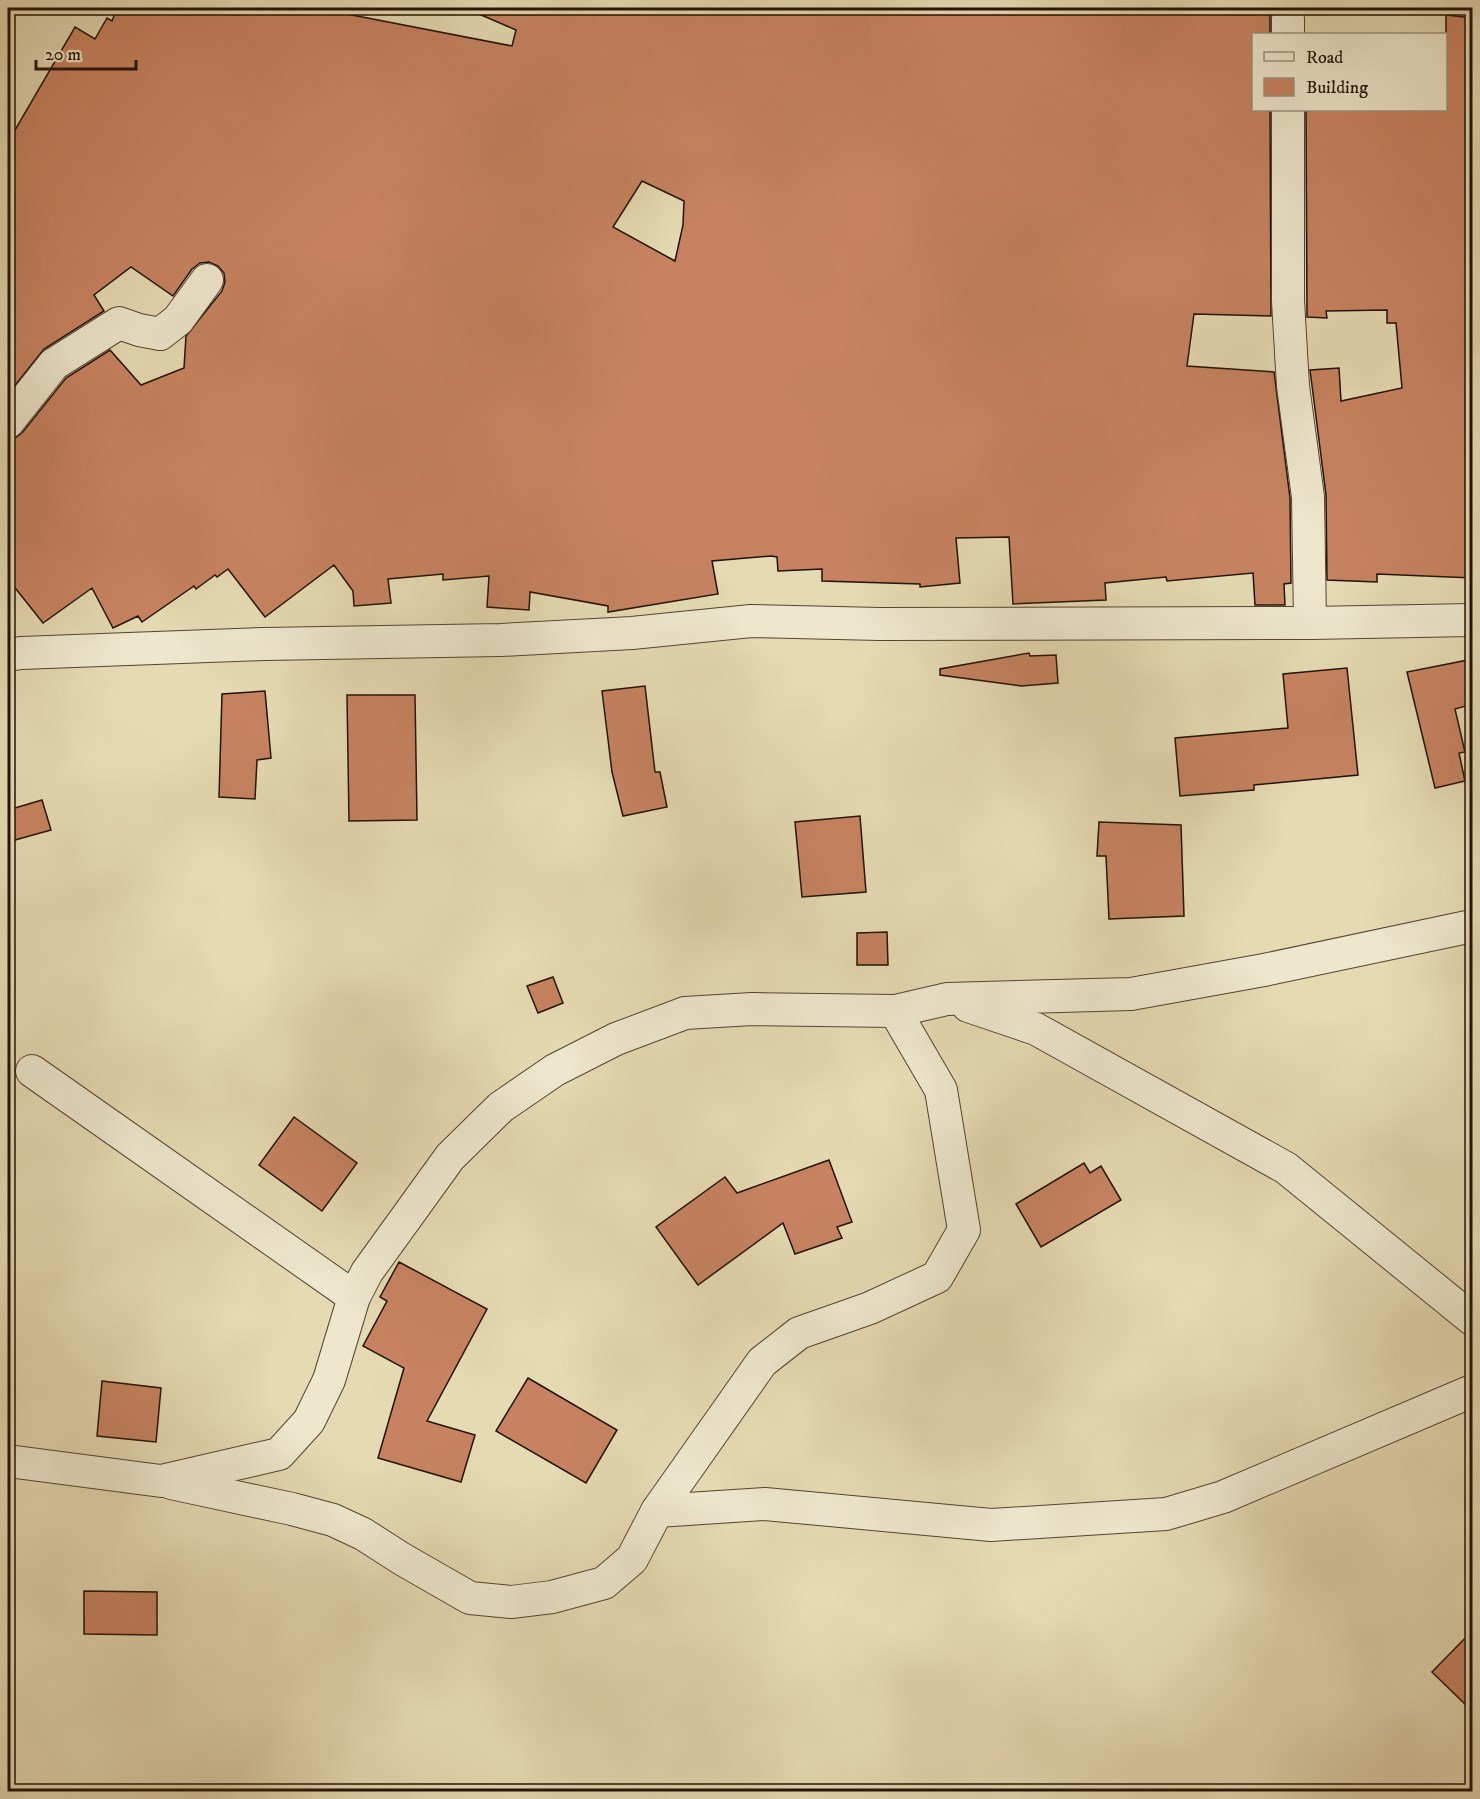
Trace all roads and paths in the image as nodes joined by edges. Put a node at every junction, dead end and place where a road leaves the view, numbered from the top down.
1 (1288, 111) edge
2 (207, 280) dead end
3 (8, 422) edge
4 (1473, 620) edge
5 (1310, 623) junction
6 (8, 655) edge
7 (1473, 926) edge
8 (947, 999) junction
9 (895, 1011) junction
10 (32, 1071) dead end
11 (354, 1297) junction
12 (1473, 1319) edge
13 (1473, 1391) edge
14 (8, 1461) edge
15 (161, 1481) junction
16 (657, 1511) junction

1 - 5 street
2 - 3 street
4 - 5 street
5 - 6 street
7 - 8 street
8 - 9 street
8 - 12 street
9 - 11 street
9 - 16 street
10 - 11 street
11 - 15 street
13 - 16 street
14 - 15 street
15 - 16 street

